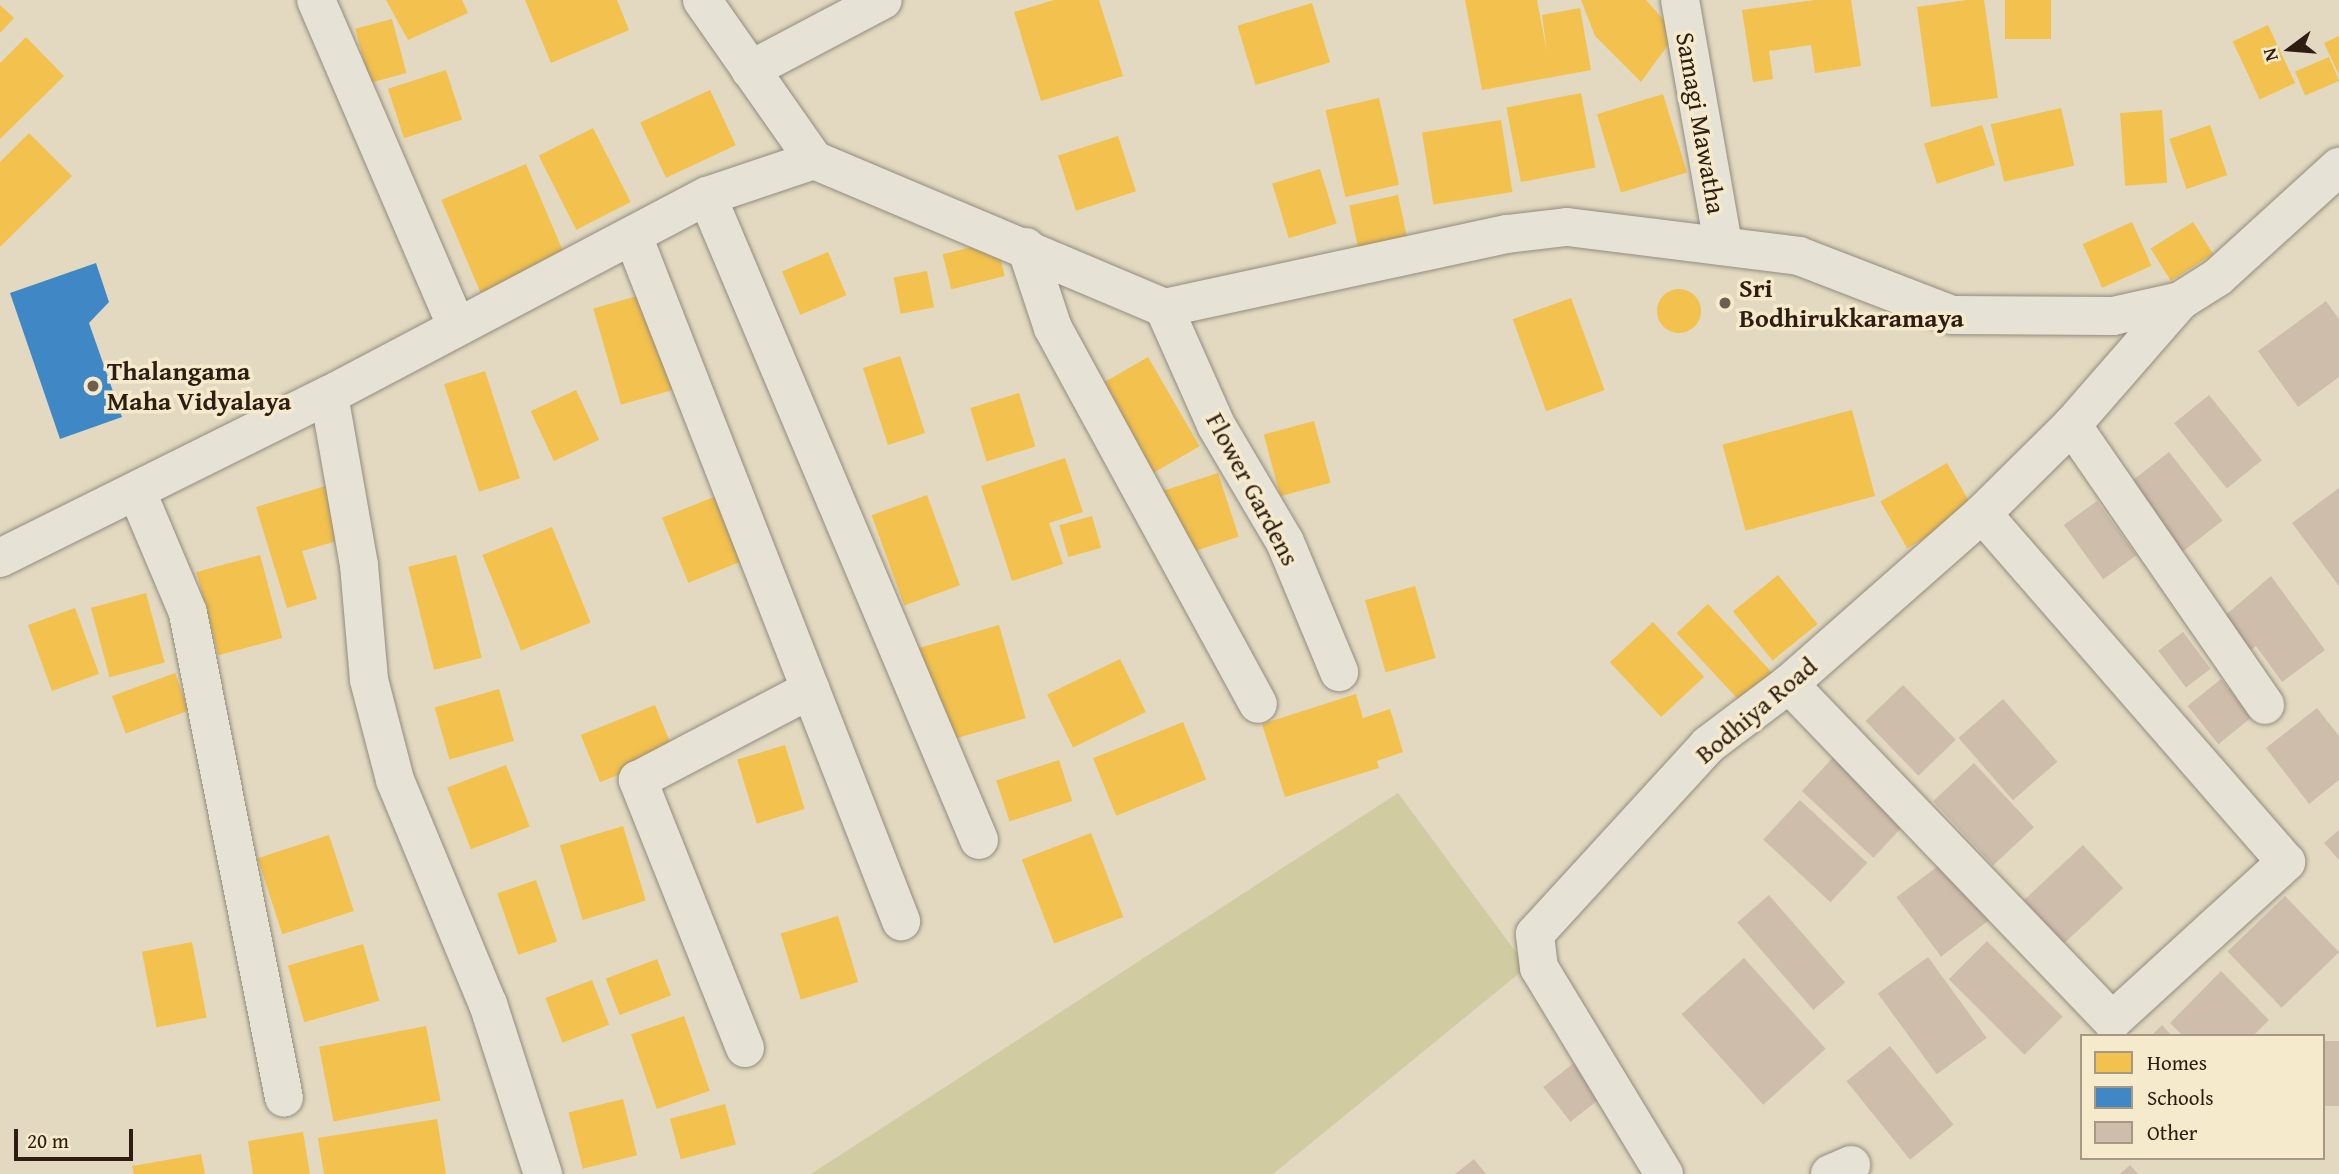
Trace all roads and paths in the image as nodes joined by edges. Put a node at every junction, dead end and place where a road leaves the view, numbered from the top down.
1 (316, 0) edge
2 (702, 0) edge
3 (883, 0) edge
4 (1680, 0) edge
5 (750, 70) junction
6 (814, 160) junction
7 (2339, 167) edge
8 (707, 196) junction
9 (633, 236) junction
10 (1723, 246) junction
11 (1026, 247) junction
12 (2180, 302) junction
13 (1164, 308) junction
14 (456, 325) junction
15 (328, 395) junction
16 (2072, 425) junction
17 (137, 492) junction
18 (1982, 514) junction
19 (0, 558) edge
20 (1339, 671) dead end
21 (1789, 684) junction
22 (811, 689) junction
23 (1258, 704) dead end
24 (2264, 705) dead end
25 (979, 840) dead end
26 (901, 921) dead end
27 (745, 1048) dead end
28 (284, 1098) dead end
29 (543, 1174) edge
30 (1664, 1174) edge

1 - 14 street
2 - 5 street
3 - 5 street
4 - 10 street, Samagi Mawatha
5 - 6 street
6 - 8 street
6 - 11 street
7 - 12 street
8 - 9 street
8 - 25 street
9 - 14 street
9 - 22 street
10 - 12 street
10 - 13 street
11 - 13 street
11 - 23 street
12 - 16 street, Bodhiya Road
13 - 20 street, Flower Gardens
14 - 15 street
15 - 17 street
15 - 29 street
16 - 18 street, Bodhiya Road
16 - 24 street
17 - 19 street
17 - 28 street
18 - 21 street, Bodhiya Road
18 - 21 street
21 - 30 street, Bodhiya Road
22 - 26 street
22 - 27 street

